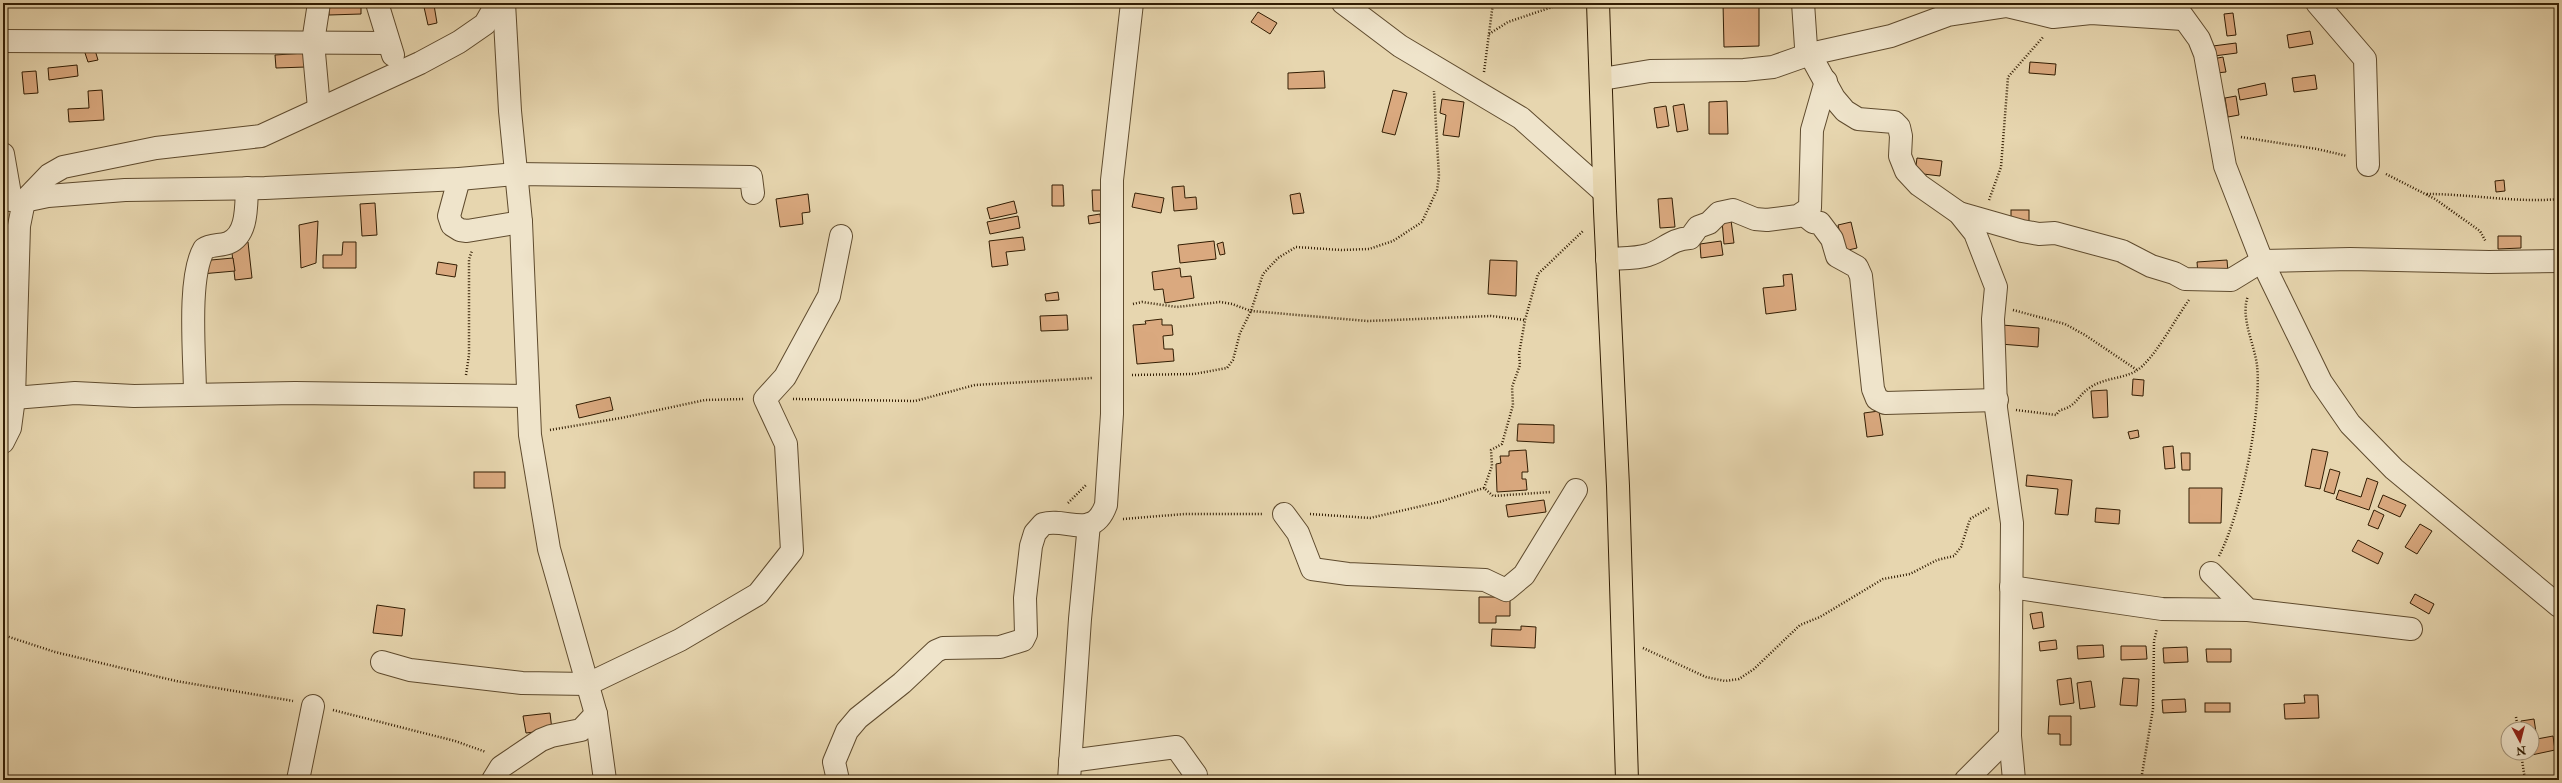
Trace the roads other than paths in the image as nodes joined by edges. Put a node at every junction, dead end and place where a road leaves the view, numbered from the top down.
1 (319, 3) edge
2 (377, 3) edge
3 (497, 3) edge
4 (504, 3) edge
5 (1132, 3) edge
6 (1343, 3) edge
7 (1598, 3) edge
8 (1803, 3) edge
9 (2317, 3) edge
10 (2178, 11) edge
11 (3, 41) edge
12 (313, 42) junction
13 (388, 43) junction
14 (1810, 54) junction
15 (399, 72) junction
16 (1602, 79) junction
17 (1826, 81) junction
18 (319, 108) junction
19 (3, 154) edge
20 (2368, 165) dead end
21 (516, 174) junction
22 (459, 179) junction
23 (247, 188) junction
24 (753, 193) dead end
25 (10, 197) edge
26 (1604, 202) junction
27 (1959, 213) junction
28 (1803, 214) junction
29 (521, 222) junction
30 (841, 236) dead end
31 (1608, 259) junction
32 (2559, 260) edge
33 (2265, 267) junction
34 (195, 394) junction
35 (527, 396) junction
36 (14, 398) junction
37 (1996, 404) junction
38 (3, 442) edge
39 (1576, 490) road end
40 (1284, 514) road end
41 (1094, 522) junction
42 (2211, 573) road end
43 (2011, 587) junction
44 (2559, 606) edge
45 (2248, 610) junction
46 (2411, 629) dead end
47 (382, 662) dead end
48 (588, 684) junction
49 (313, 706) road end
50 (596, 714) junction
51 (2010, 736) junction
52 (1070, 771) edge
53 (298, 780) edge
54 (493, 780) edge
55 (604, 780) edge
56 (838, 780) edge
57 (1196, 780) edge
58 (1627, 780) edge
59 (1966, 780) edge
60 (2014, 780) edge

1 - 12 street
2 - 13 street
3 - 15 street
4 - 21 street
5 - 41 street
6 - 26 street
7 - 16 main road
8 - 14 street
9 - 20 street
10 - 14 street
10 - 33 street
11 - 12 street
12 - 13 street
12 - 18 street
13 - 15 street
14 - 16 street
14 - 17 street
15 - 18 street
16 - 26 main road
17 - 27 street
17 - 28 street
18 - 25 street
19 - 25 street
21 - 22 street
21 - 24 street
21 - 29 street
22 - 23 street
22 - 29 street
23 - 25 street
23 - 34 street
25 - 36 street
26 - 31 main road
27 - 33 street
27 - 37 street
28 - 31 street
28 - 37 street
29 - 35 street
30 - 48 street
31 - 58 main road
32 - 33 street
33 - 44 street
34 - 35 street
34 - 36 street
35 - 48 street
36 - 38 street
37 - 43 street
39 - 40 street
41 - 52 street
41 - 56 street
42 - 45 street
43 - 45 street
43 - 51 street
45 - 46 street
47 - 48 street
48 - 50 street
49 - 53 street
50 - 54 street
50 - 55 street
51 - 59 street
51 - 60 street
52 - 57 street

